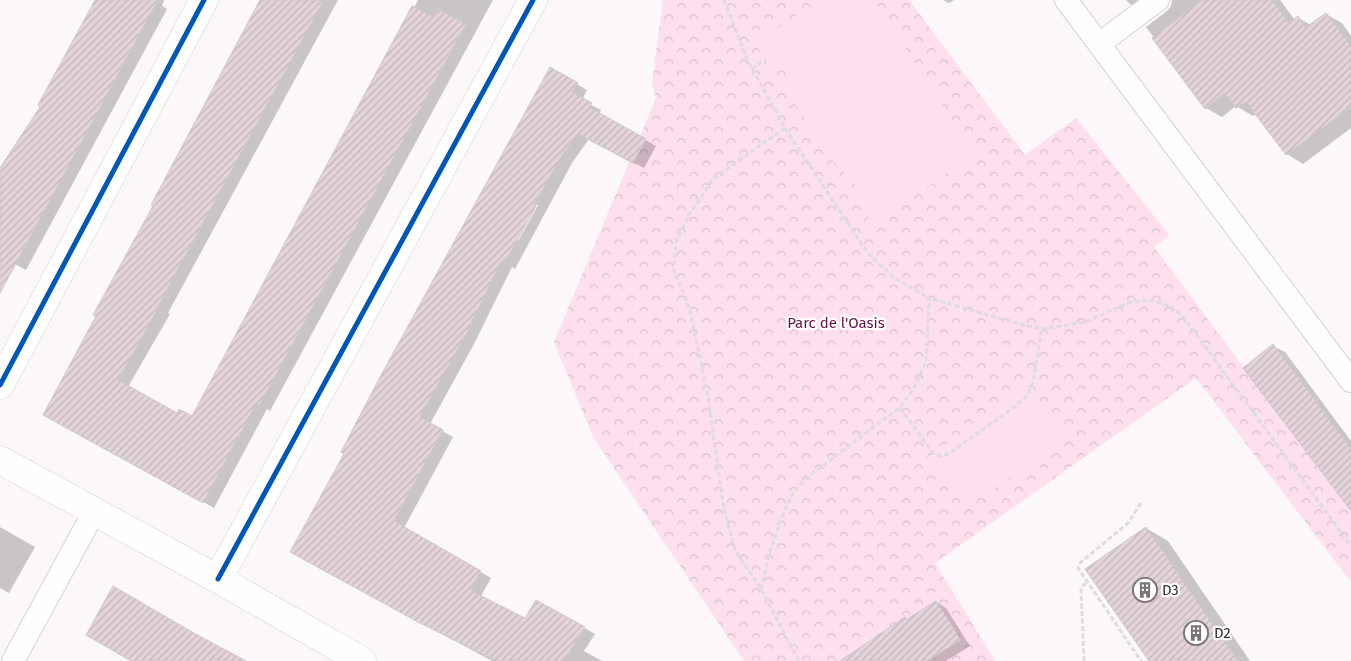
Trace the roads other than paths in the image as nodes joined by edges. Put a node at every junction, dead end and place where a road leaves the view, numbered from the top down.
1 (204, 0) edge
2 (533, 0) edge
3 (1066, 0) edge
4 (1158, 0) edge
5 (1099, 44) junction
6 (1351, 381) edge
7 (0, 385) edge
8 (0, 460) edge
9 (94, 512) junction
10 (218, 580) junction
11 (351, 658) edge
12 (13, 661) edge

1 - 7 street
2 - 10 street
3 - 5 lane
4 - 5 lane
5 - 6 lane
8 - 9 street
9 - 10 street
9 - 12 lane
10 - 11 street

